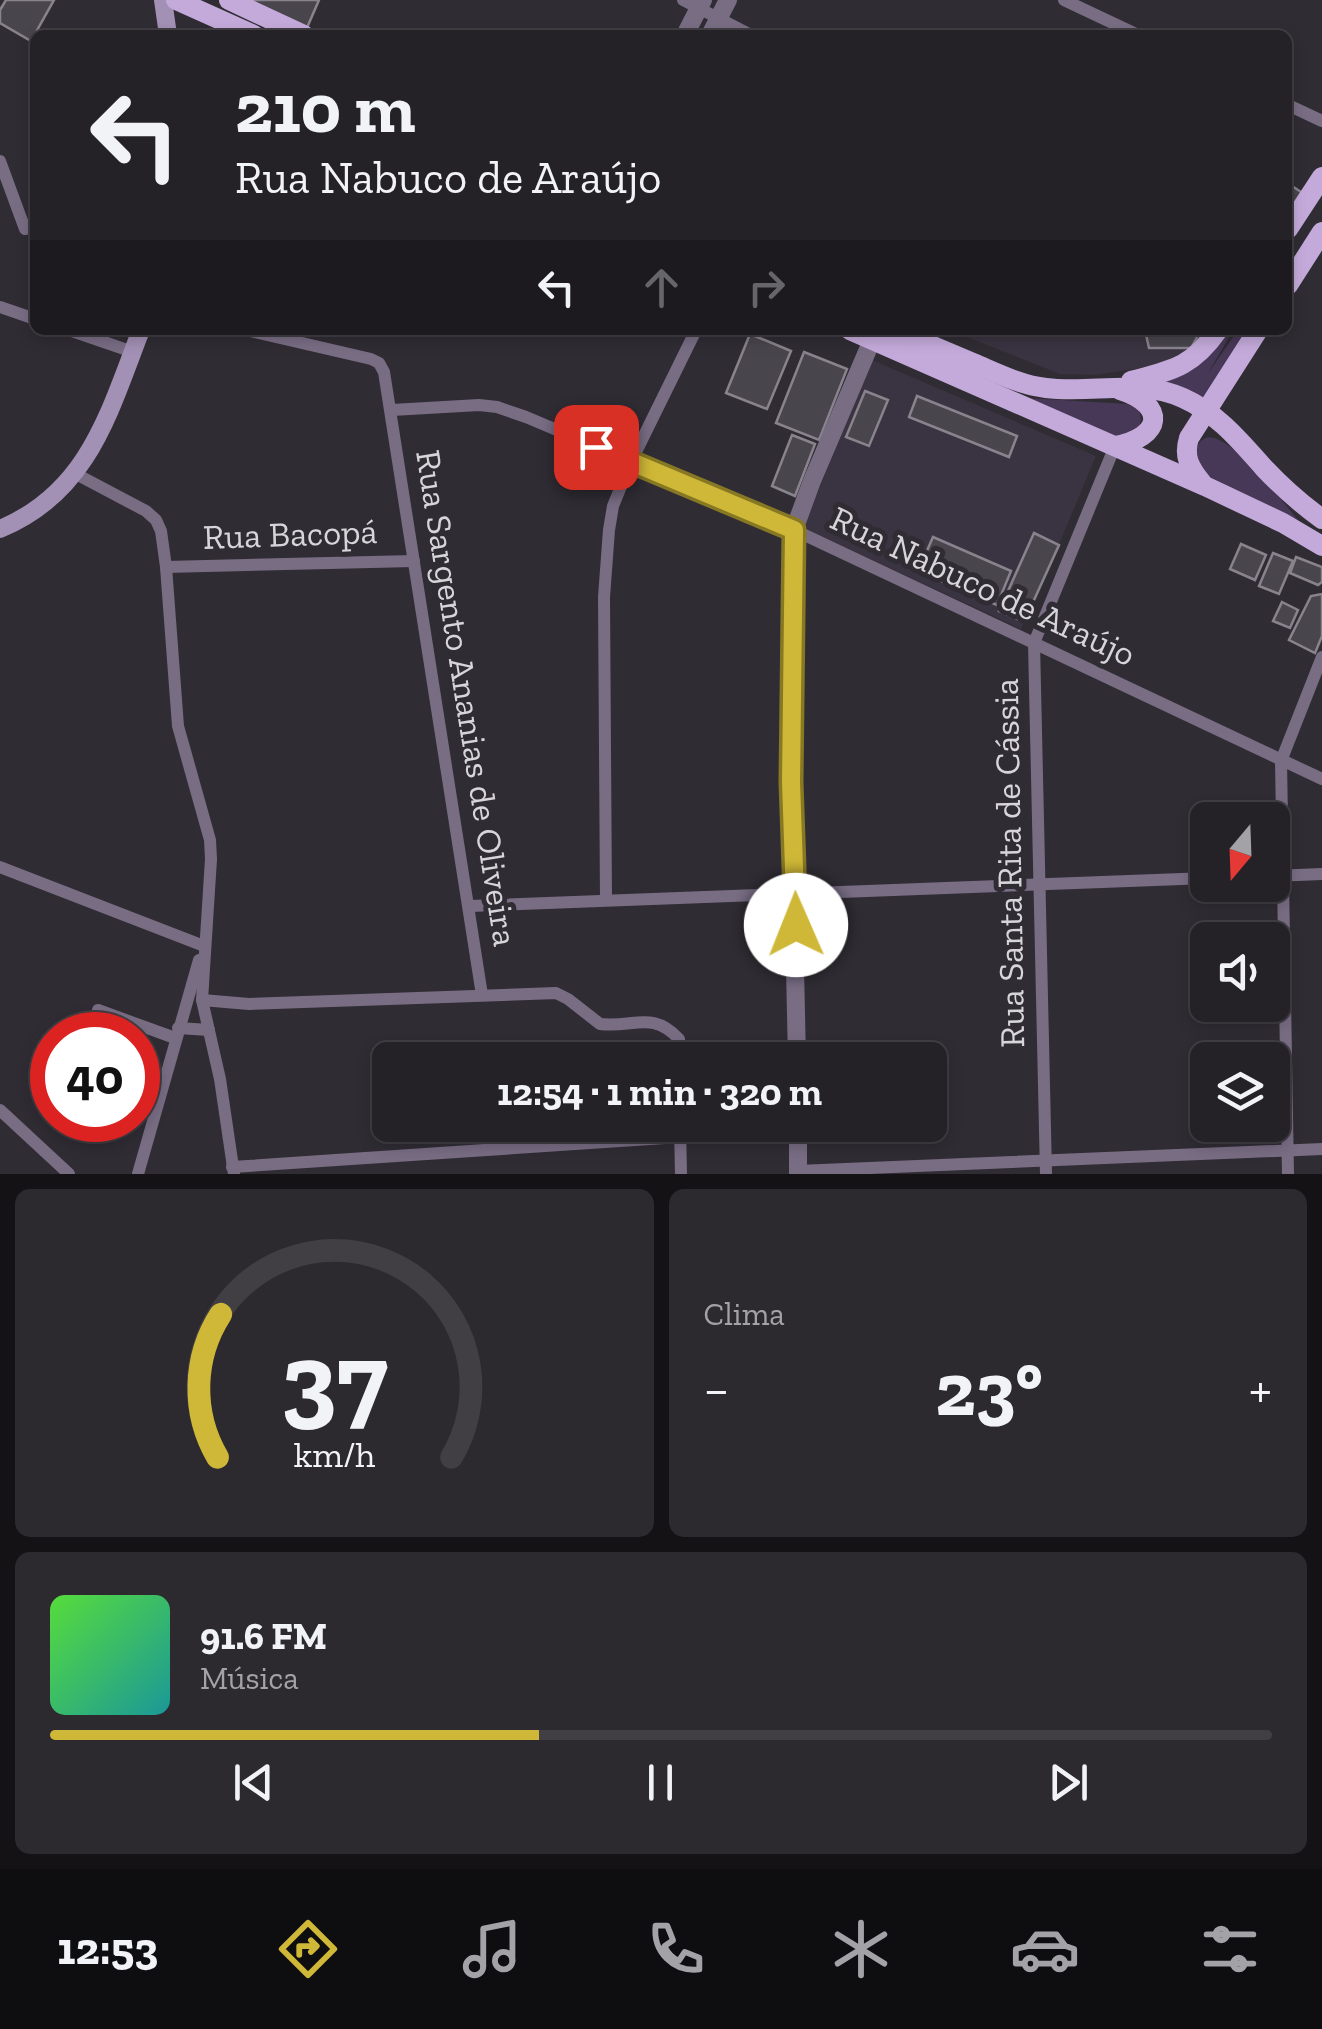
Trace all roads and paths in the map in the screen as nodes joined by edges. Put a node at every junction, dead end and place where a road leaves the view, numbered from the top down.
1 (163, 0) edge
2 (176, 0) edge
3 (228, 0) edge
4 (728, 0) edge
5 (1064, 0) edge
6 (695, 3) edge
7 (715, 27) edge
8 (167, 30) edge
9 (243, 30) edge
10 (293, 30) edge
11 (687, 30) edge
12 (1127, 30) edge
13 (1292, 107) edge
14 (1322, 122) edge
15 (0, 161) edge
16 (1322, 176) edge
17 (1292, 222) edge
18 (25, 229) dead end
19 (1322, 232) edge
20 (1292, 279) edge
21 (0, 307) edge
22 (30, 317) edge
23 (84, 335) edge
24 (140, 335) edge
25 (267, 335) edge
26 (694, 335) edge
27 (861, 335) edge
28 (907, 335) edge
29 (1214, 335) edge
30 (1255, 335) edge
31 (872, 340) junction
32 (133, 352) junction
33 (1105, 387) junction
34 (392, 410) junction
35 (1205, 410) junction
36 (1116, 446) junction
37 (631, 462) junction
38 (76, 474) junction
39 (1205, 486) junction
40 (1322, 519) edge
41 (0, 528) edge
42 (794, 530) junction
43 (1322, 546) edge
44 (414, 561) junction
45 (166, 568) junction
46 (1034, 643) junction
47 (1322, 657) edge
48 (1281, 761) junction
49 (1322, 779) edge
50 (1280, 802) edge
51 (0, 867) edge
52 (1322, 874) edge
53 (1290, 875) edge
54 (1190, 879) edge
55 (1041, 883) junction
56 (795, 892) junction
57 (606, 900) junction
58 (1278, 902) edge
59 (470, 906) junction
60 (204, 950) junction
61 (482, 994) junction
62 (202, 1000) junction
63 (98, 1010) dead end
64 (208, 1030) junction
65 (176, 1033) junction
66 (679, 1042) edge
67 (797, 1042) edge
68 (0, 1110) edge
69 (554, 1142) edge
70 (680, 1142) edge
71 (798, 1142) edge
72 (1322, 1149) edge
73 (1288, 1151) junction
74 (1046, 1167) edge
75 (233, 1170) edge
76 (798, 1172) edge
77 (68, 1174) edge
78 (138, 1174) edge
79 (680, 1174) edge
80 (1288, 1174) edge

1 - 8 main road
2 - 9 main road
3 - 10 main road
4 - 7 street
5 - 12 street
6 - 7 street
6 - 11 street
13 - 14 street
15 - 18 street
16 - 17 main road
19 - 20 main road
21 - 22 street
23 - 32 street
24 - 32 main road
25 - 34 street
26 - 37 street
27 - 31 main road
28 - 33 main road
29 - 33 main road
30 - 35 main road
31 - 36 main road
31 - 42 street
32 - 38 main road
33 - 35 main road
33 - 36 main road
34 - 37 street, Rua Nabuco de Araújo
34 - 44 street, Rua Sargento Ananias de Oliveira
35 - 39 main road
35 - 40 main road
36 - 39 main road
36 - 46 street, Rua Santa Rita de Cássia
37 - 42 street, Rua Nabuco de Araújo
37 - 57 street
38 - 41 main road
38 - 45 street
39 - 43 main road
42 - 46 street, Rua Nabuco de Araújo
42 - 56 street
44 - 45 street, Rua Bacopá
44 - 59 street, Rua Sargento Ananias de Oliveira
45 - 60 street
46 - 48 street, Rua Nabuco de Araújo
46 - 55 street, Rua Santa Rita de Cássia
47 - 48 street
48 - 49 street, Rua Nabuco de Araújo
48 - 50 street
51 - 60 street
52 - 53 street
54 - 55 street
55 - 56 street
55 - 74 street, Rua Santa Rita de Cássia
56 - 57 street
56 - 67 street
57 - 59 street
58 - 73 street
59 - 61 street, Rua Sargento Ananias de Oliveira
60 - 62 street
60 - 65 street
61 - 62 street
61 - 66 street
62 - 64 street
63 - 65 street
64 - 65 street
64 - 75 street
65 - 78 street
68 - 77 street
69 - 75 street
70 - 79 street
71 - 76 street
72 - 73 street
73 - 74 street
73 - 80 street
74 - 76 street

